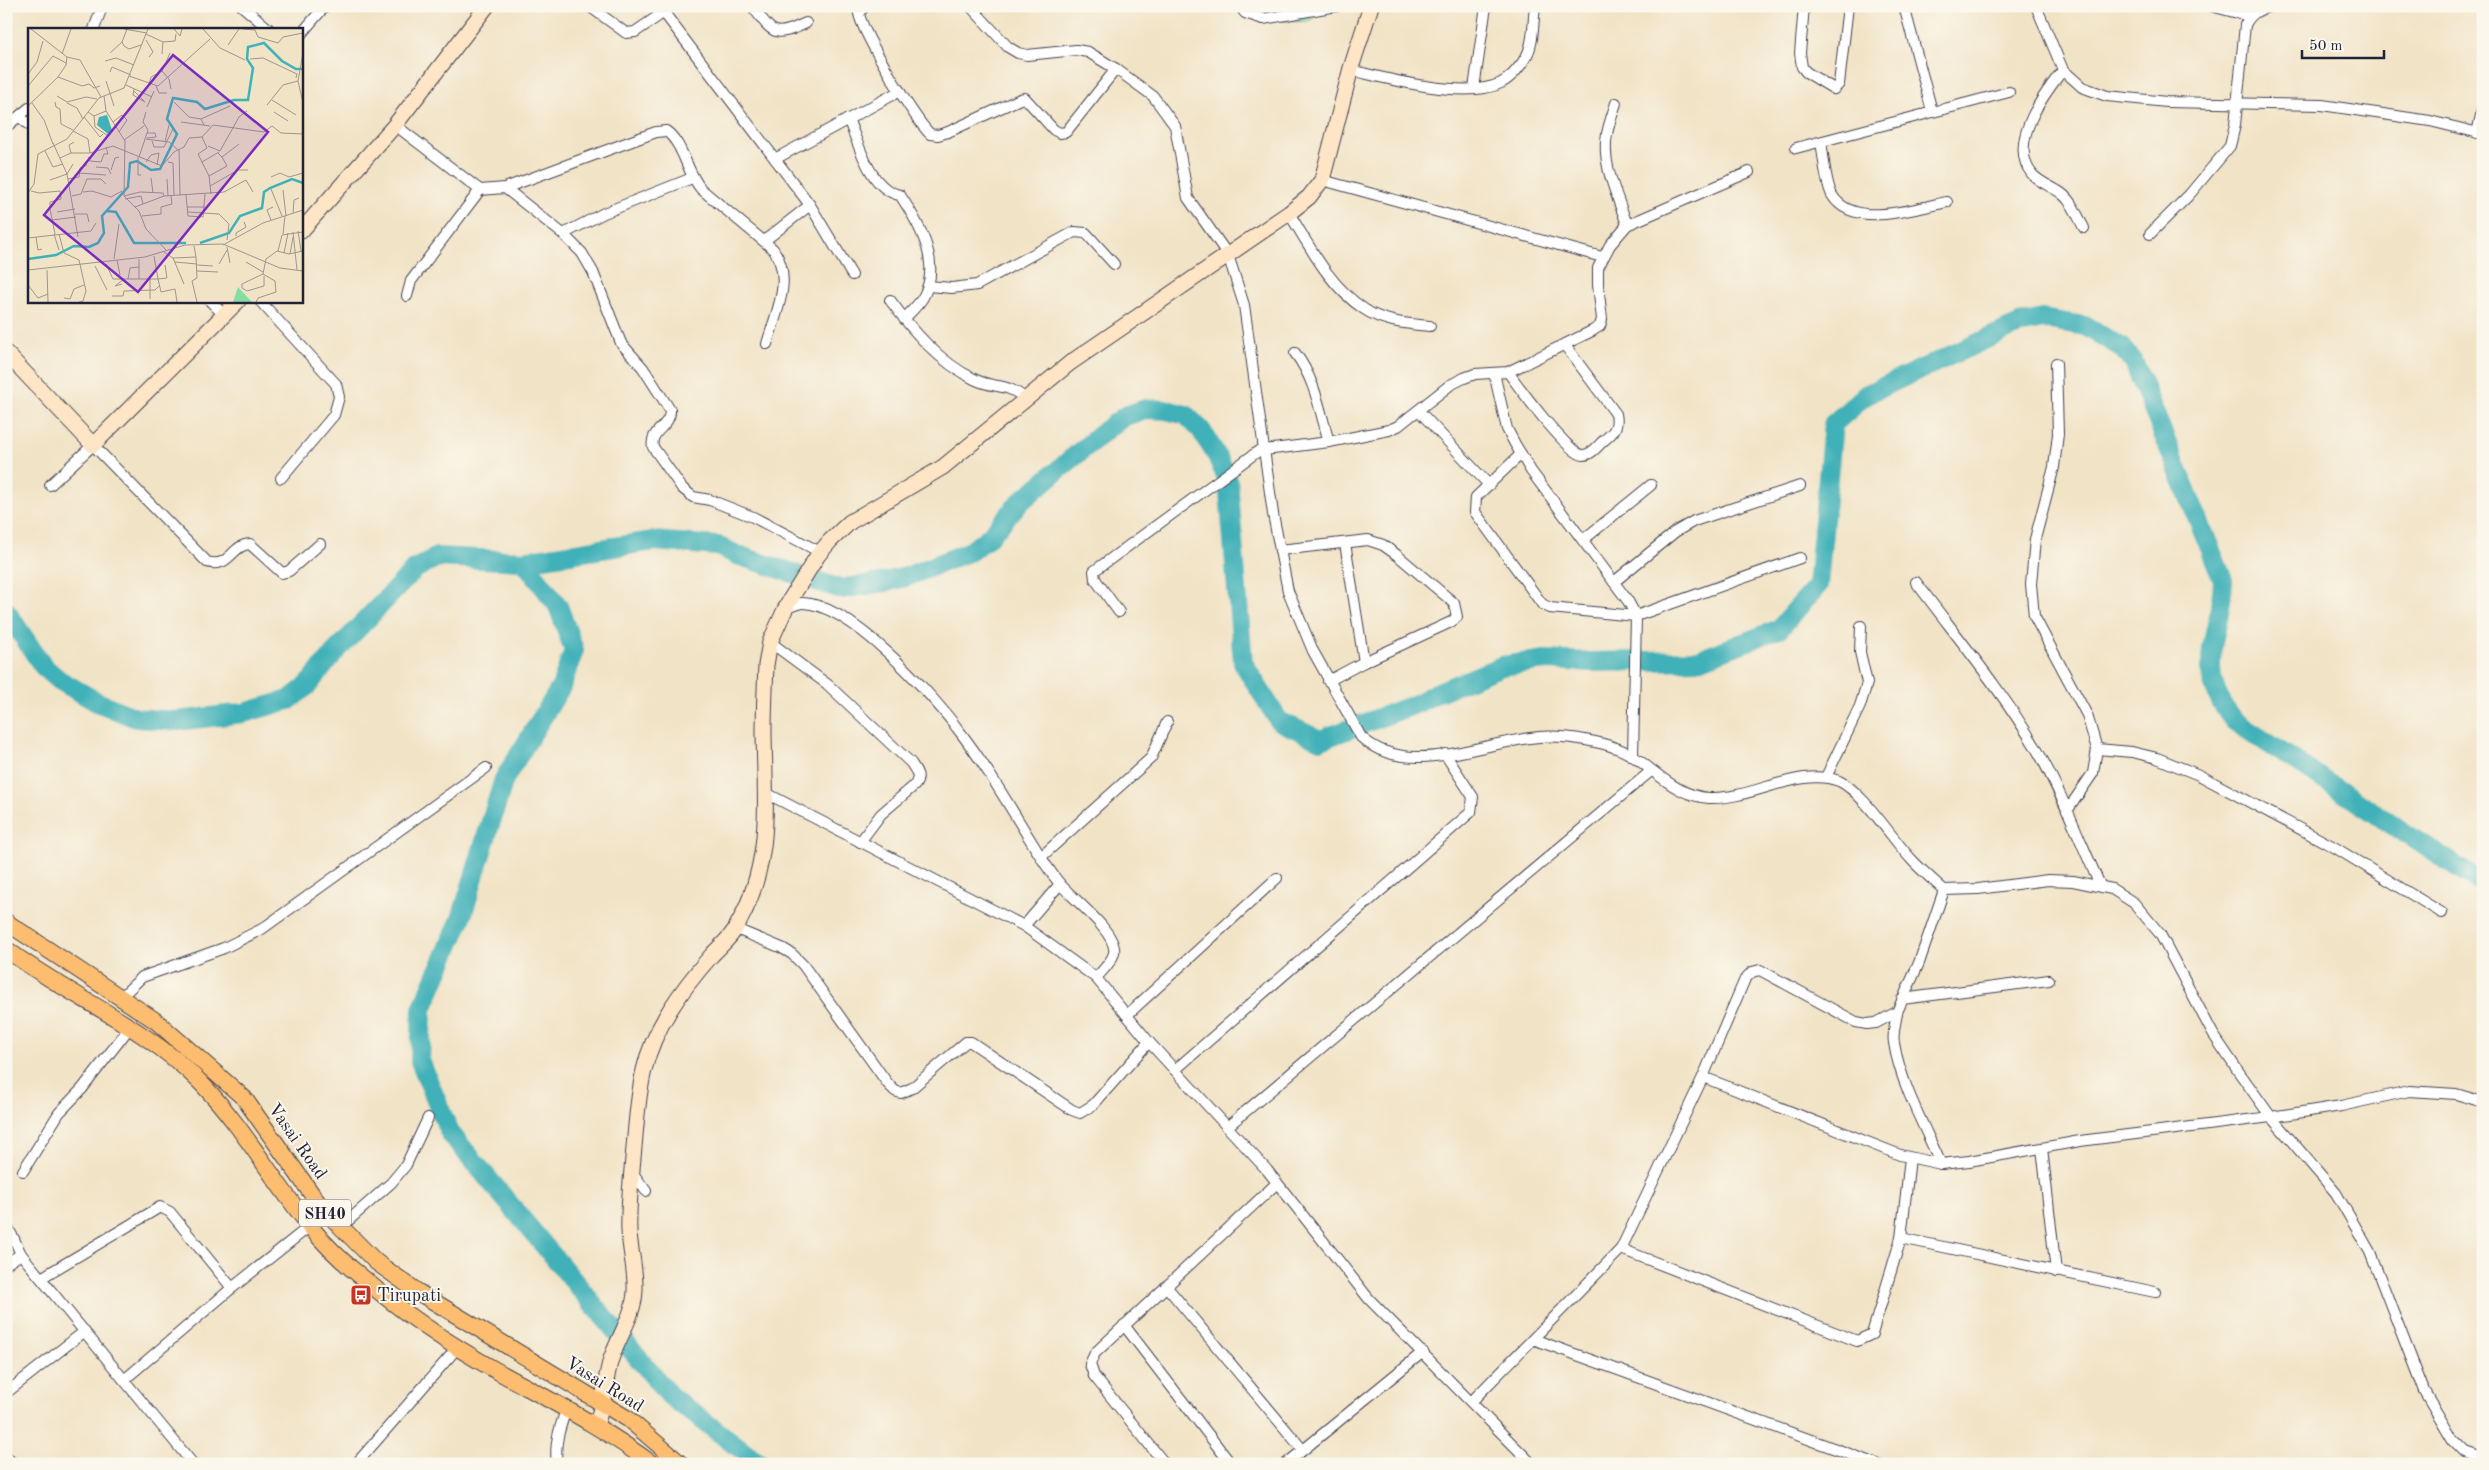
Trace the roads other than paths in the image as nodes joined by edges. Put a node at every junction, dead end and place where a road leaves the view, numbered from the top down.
1 (242, 6) edge
2 (325, 6) edge
3 (487, 6) edge
4 (589, 6) edge
5 (673, 6) edge
6 (752, 6) edge
7 (864, 6) edge
8 (970, 6) edge
9 (1240, 6) edge
10 (1337, 6) edge
11 (1371, 6) edge
12 (1486, 6) edge
13 (1535, 6) edge
14 (1804, 6) edge
15 (1848, 6) edge
16 (1904, 6) edge
17 (2036, 6) edge
18 (2212, 6) edge
19 (2271, 6) edge
20 (101, 10) dead end
21 (664, 14) junction
22 (2249, 16) junction
23 (806, 23) dead end
24 (94, 28) edge
25 (268, 28) edge
26 (302, 33) edge
27 (1116, 69) junction
28 (1351, 70) junction
29 (2063, 70) junction
30 (1474, 88) junction
31 (900, 91) junction
32 (2009, 92) dead end
33 (1616, 103) dead end
34 (2236, 103) junction
35 (2483, 106) edge
36 (28, 109) edge
37 (1932, 111) junction
38 (20, 117) junction
39 (848, 119) junction
40 (28, 124) edge
41 (395, 125) junction
42 (6, 127) edge
43 (2480, 133) edge
44 (1821, 142) junction
45 (1796, 148) dead end
46 (775, 159) junction
47 (1749, 172) dead end
48 (692, 178) junction
49 (1322, 180) junction
50 (505, 188) junction
51 (480, 190) junction
52 (1947, 202) dead end
53 (810, 205) junction
54 (1289, 213) junction
55 (1627, 225) junction
56 (2084, 228) dead end
57 (302, 230) edge
58 (563, 234) junction
59 (2150, 234) dead end
60 (764, 241) junction
61 (1228, 255) junction
62 (1602, 256) junction
63 (1114, 264) dead end
64 (852, 275) dead end
65 (928, 286) junction
66 (406, 296) dead end
67 (890, 300) dead end
68 (211, 302) edge
69 (237, 302) edge
70 (261, 302) edge
71 (224, 315) junction
72 (904, 319) junction
73 (1430, 326) dead end
74 (767, 344) dead end
75 (1564, 344) junction
76 (6, 353) edge
77 (1294, 353) dead end
78 (2056, 363) dead end
79 (1508, 372) junction
80 (1494, 373) junction
81 (1027, 400) junction
82 (1419, 410) junction
83 (1329, 442) junction
84 (93, 445) junction
85 (1265, 448) junction
86 (1521, 454) junction
87 (281, 478) dead end
88 (1489, 485) junction
89 (1651, 485) dead end
90 (50, 486) dead end
91 (1800, 486) dead end
92 (1583, 540) junction
93 (1345, 543) junction
94 (320, 544) dead end
95 (1280, 550) junction
96 (819, 553) junction
97 (1800, 558) dead end
98 (1614, 582) junction
99 (1916, 582) dead end
100 (787, 606) junction
101 (1118, 612) dead end
102 (1636, 616) junction
103 (1862, 626) dead end
104 (770, 642) junction
105 (1364, 662) junction
106 (1328, 681) junction
107 (1167, 722) dead end
108 (2097, 749) junction
109 (1445, 754) junction
110 (1633, 756) junction
111 (486, 768) dead end
112 (1651, 771) junction
113 (1826, 777) junction
114 (766, 794) junction
115 (2067, 811) junction
116 (860, 842) junction
117 (1041, 857) junction
118 (1277, 878) dead end
119 (1060, 884) junction
120 (2100, 885) junction
121 (1944, 890) junction
122 (2442, 913) dead end
123 (6, 922) edge
124 (1024, 926) junction
125 (736, 929) junction
126 (7, 952) edge
127 (1096, 978) junction
128 (2049, 980) dead end
129 (120, 998) junction
130 (1902, 999) junction
131 (1897, 1012) junction
132 (1127, 1015) junction
133 (130, 1027) junction
134 (1149, 1042) junction
135 (1174, 1070) junction
136 (1703, 1077) junction
137 (2483, 1102) edge
138 (2271, 1117) junction
139 (428, 1118) dead end
140 (1227, 1127) junction
141 (2042, 1148) junction
142 (1910, 1158) junction
143 (1942, 1164) junction
144 (22, 1171) dead end
145 (632, 1172) junction
146 (1277, 1183) junction
147 (646, 1190) dead end
148 (6, 1224) edge
149 (310, 1226) junction
150 (340, 1228) junction
151 (1900, 1238) junction
152 (10, 1240) edge
153 (1621, 1249) junction
154 (21, 1254) junction
155 (6, 1264) edge
156 (2056, 1272) junction
157 (41, 1278) junction
158 (1166, 1286) junction
159 (232, 1288) junction
160 (2155, 1292) dead end
161 (1124, 1326) junction
162 (85, 1331) junction
163 (1533, 1339) junction
164 (458, 1347) junction
165 (1423, 1352) junction
166 (124, 1380) junction
167 (6, 1392) edge
168 (1472, 1401) junction
169 (604, 1406) junction
170 (567, 1407) junction
171 (596, 1425) junction
172 (1302, 1449) junction
173 (6, 1456) edge
174 (2483, 1459) edge
175 (12, 1464) edge
176 (193, 1464) edge
177 (356, 1464) edge
178 (557, 1464) edge
179 (652, 1464) edge
180 (681, 1464) edge
181 (1165, 1464) edge
182 (1231, 1464) edge
183 (1286, 1464) edge
184 (1532, 1464) edge
185 (1877, 1464) edge

1 - 25 street
2 - 26 street
3 - 41 street
4 - 21 street
5 - 21 street
6 - 23 street
7 - 31 street
8 - 27 street
9 - 10 street
11 - 28 street
12 - 30 street
13 - 30 street
14 - 15 street
16 - 37 street
17 - 29 street
18 - 22 street
19 - 22 street
20 - 24 street
21 - 46 street
22 - 34 street
27 - 31 street
27 - 61 street
28 - 30 street
28 - 49 street
29 - 34 street
29 - 56 street
31 - 39 street
32 - 37 street
33 - 55 street
34 - 43 street
34 - 59 street
35 - 43 street
36 - 38 street
37 - 44 street
38 - 40 street
38 - 42 street
39 - 46 street
39 - 65 street
41 - 51 street
41 - 57 street
44 - 45 street
44 - 52 street
46 - 53 street
47 - 55 street
48 - 50 street
48 - 58 street
48 - 60 street
49 - 54 street
49 - 62 street
50 - 51 street
50 - 58 street
51 - 66 street
53 - 60 street
53 - 64 street
54 - 61 street
54 - 73 street
55 - 62 street
58 - 96 street
60 - 74 street
61 - 81 street
61 - 85 street
62 - 75 street
63 - 65 street
65 - 72 street
67 - 72 street
68 - 71 street
69 - 71 street
70 - 87 street
71 - 84 street
72 - 81 street
75 - 79 street
75 - 79 street
76 - 84 street
77 - 83 street
78 - 108 street
79 - 80 street
80 - 82 street
80 - 86 street
81 - 96 street
82 - 83 street
82 - 88 street
83 - 85 street
84 - 90 street
84 - 94 street
85 - 95 street
85 - 101 street
86 - 88 street
86 - 92 street
88 - 102 street
89 - 92 street
91 - 98 street
92 - 98 street
93 - 95 street
93 - 105 street
93 - 105 street
95 - 106 street
96 - 100 street
97 - 102 street
98 - 102 street
99 - 115 street
100 - 104 street
100 - 117 street
102 - 110 street
103 - 113 street
104 - 114 street
104 - 116 street
105 - 106 street
106 - 109 street
107 - 117 street
108 - 115 street
108 - 122 street
109 - 110 street
109 - 135 street
110 - 112 street
111 - 129 street
112 - 113 street
112 - 140 street
113 - 121 street
114 - 116 street
114 - 125 street
115 - 120 street
116 - 124 street
117 - 119 street
118 - 132 street
119 - 124 street
119 - 127 street
120 - 121 street
120 - 138 street
121 - 130 street
123 - 129 main road, Vasai Road / SH40
124 - 127 street
125 - 134 street
125 - 145 street
126 - 133 main road, SH40
127 - 132 street
128 - 130 street
129 - 150 main road, Vasai Road / SH40
130 - 131 street
131 - 136 street
131 - 143 street
132 - 134 street
133 - 144 street
133 - 149 main road, SH40
134 - 135 street
135 - 140 street
136 - 142 street
136 - 153 street
137 - 138 street
138 - 141 street
138 - 174 street
139 - 150 street
140 - 146 street
141 - 143 street
141 - 156 street
142 - 143 street
142 - 151 street
145 - 147 street
145 - 169 street
146 - 158 street
146 - 165 street
148 - 152 street
149 - 159 street
149 - 164 main road, SH40
150 - 169 main road, Vasai Road / SH40
151 - 153 street
151 - 156 street
152 - 154 street
153 - 163 street
154 - 155 street
154 - 157 street
156 - 160 street
157 - 159 street
157 - 162 street
158 - 161 street
158 - 172 street
159 - 166 street
161 - 181 street
161 - 182 street
162 - 166 street
162 - 167 street
163 - 168 street
163 - 185 street
164 - 170 main road, SH40
164 - 177 street
165 - 168 street
165 - 172 street
166 - 176 street
168 - 184 street
169 - 171 street
169 - 180 main road, Vasai Road / SH40
170 - 171 main road, SH40
170 - 178 street
171 - 179 main road, SH40
172 - 183 street
173 - 175 street

